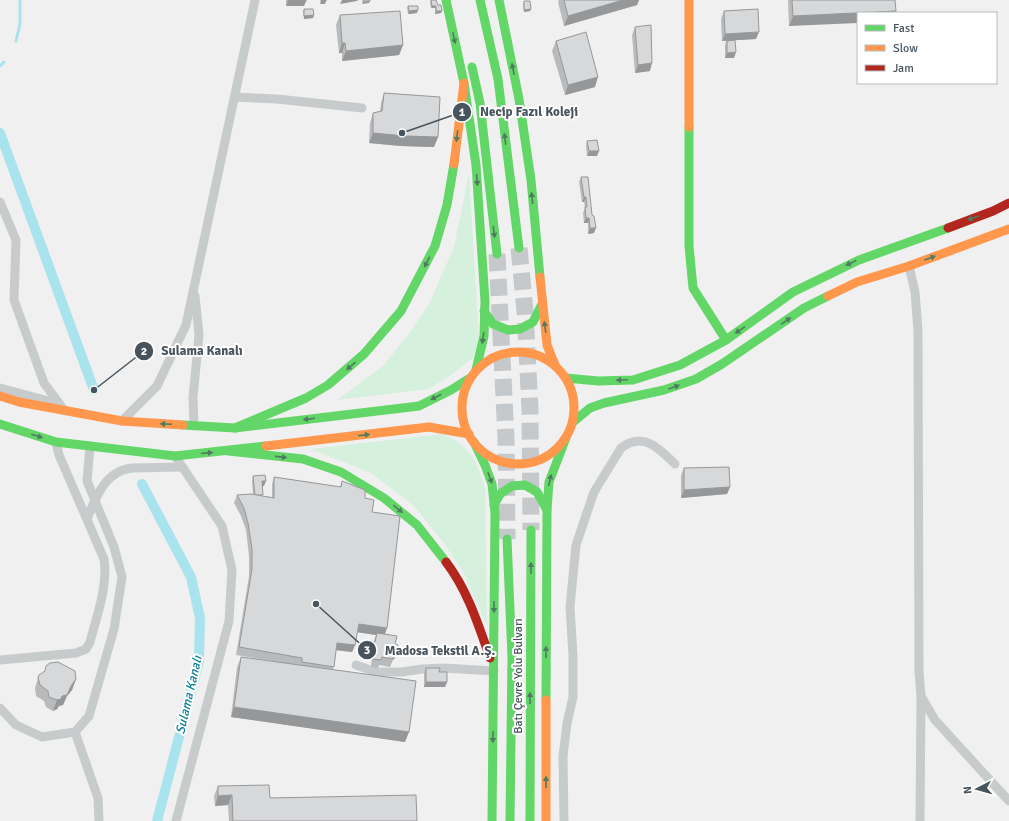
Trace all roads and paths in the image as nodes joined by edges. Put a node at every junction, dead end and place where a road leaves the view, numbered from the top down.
1 (255, 0) edge
2 (446, 0) edge
3 (480, 0) edge
4 (499, 0) edge
5 (689, 0) edge
6 (470, 59) dead end
7 (464, 84) junction
8 (235, 97) junction
9 (362, 108) dead end
10 (0, 202) edge
11 (1009, 203) edge
12 (1009, 229) edge
13 (519, 248) tunnel mouth
14 (497, 254) tunnel mouth
15 (910, 266) junction
16 (194, 287) junction
17 (542, 304) junction
18 (484, 311) junction
19 (726, 340) junction
20 (555, 365) junction
21 (476, 370) junction
22 (470, 378) junction
23 (566, 378) junction
24 (0, 388) edge
25 (0, 396) edge
26 (62, 407) junction
27 (122, 421) junction
28 (573, 422) junction
29 (0, 424) edge
30 (194, 426) junction
31 (235, 428) junction
32 (468, 434) junction
33 (566, 438) junction
34 (56, 442) junction
35 (474, 442) junction
36 (90, 446) junction
37 (228, 451) junction
38 (175, 456) junction
39 (674, 464) dead end
40 (182, 467) junction
41 (95, 500) junction
42 (494, 505) junction
43 (547, 510) junction
44 (87, 519) junction
45 (531, 530) tunnel mouth
46 (507, 540) tunnel mouth
47 (0, 660) edge
48 (356, 664) dead end
49 (494, 671) junction
50 (922, 696) junction
51 (0, 708) edge
52 (75, 732) junction
53 (1009, 801) edge
54 (99, 821) edge
55 (176, 821) edge
56 (492, 821) edge
57 (510, 821) edge
58 (530, 821) edge
59 (546, 821) edge
60 (564, 821) edge
61 (920, 821) edge

1 - 8 street
2 -> 7 main road
13 -> 3 main road
17 -> 4 main road
5 - 19 main road
6 -> 14 main road
7 -> 18 main road
7 -> 31 main road
8 - 9 street
8 - 16 street
10 - 26 street
11 -> 19 main road
15 -> 12 main road
28 -> 15 main road
15 - 50 street
16 - 27 street
16 - 30 street
17 - 18 main road
20 -> 17 main road
18 -> 21 main road
19 -> 23 main road
20 - 21 main road
20 - 23 main road
21 - 22 main road
22 -> 31 main road
22 - 32 main road
23 - 28 main road
24 - 26 street
25 - 26 main road
26 - 27 main road
30 -> 27 main road
28 - 33 main road
29 -> 34 main road
30 - 31 main road
32 - 35 main road
37 -> 32 main road
33 - 35 main road
43 -> 33 main road
34 - 36 main road
34 - 44 street
35 -> 42 main road
36 - 38 main road
36 - 41 street
38 -> 37 main road
37 -> 49 main road
38 - 40 street
39 - 60 street
40 - 41 street
40 - 55 street
41 - 44 street
41 - 52 street
42 - 43 main road
42 -> 49 main road
59 -> 43 main road
44 - 47 street
58 -> 45 main road, Batı Çevre Yolu Bulvarı
46 - 57 main road, Batı Çevre Yolu Bulvarı
48 - 49 street
49 -> 56 main road
50 - 53 street
50 - 61 street
51 - 52 street
52 - 54 street

